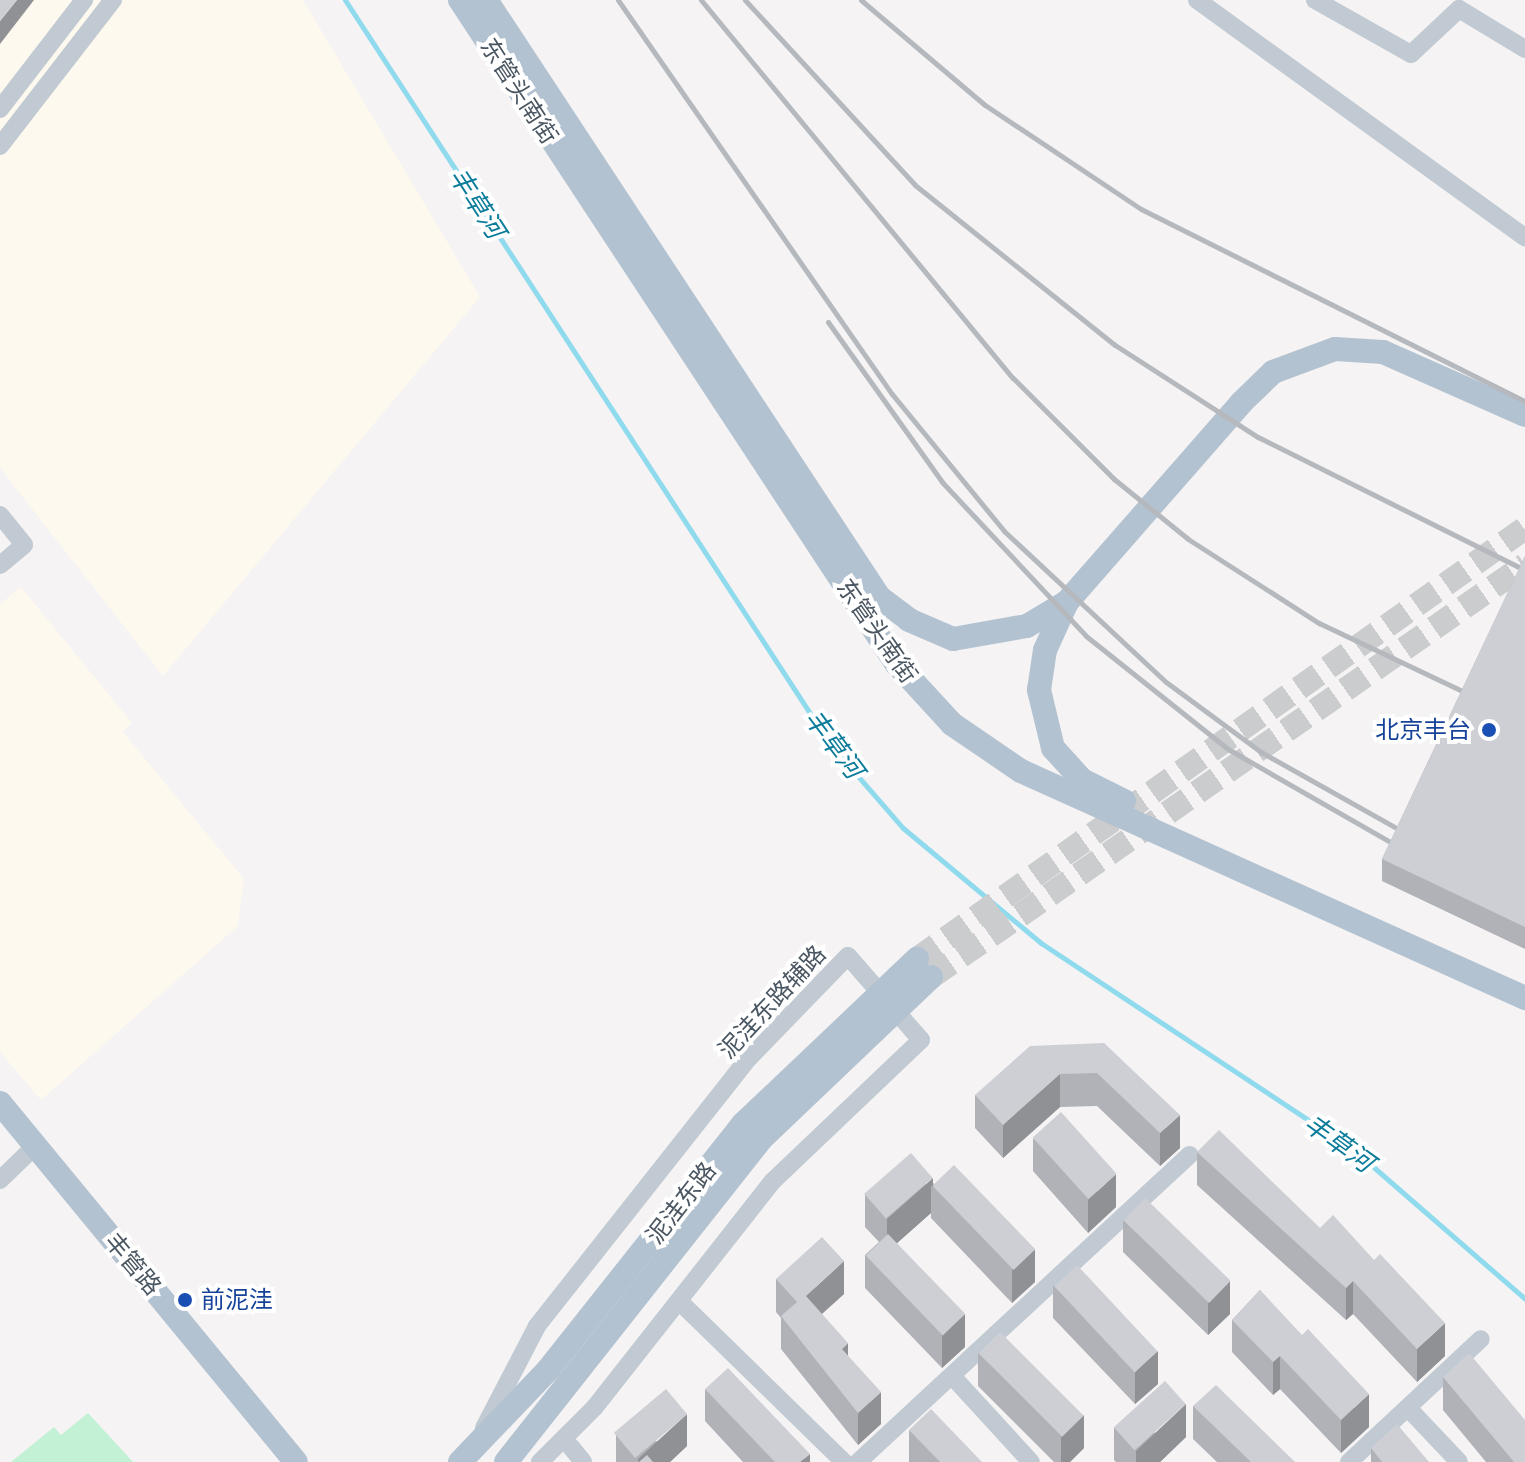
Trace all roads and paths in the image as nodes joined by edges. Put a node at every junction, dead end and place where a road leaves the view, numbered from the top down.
1 (84, 0) edge
2 (113, 0) edge
3 (460, 0) edge
4 (486, 0) edge
5 (1197, 0) edge
6 (1315, 0) edge
7 (1525, 49) edge
8 (0, 109) edge
9 (2, 139) edge
10 (1525, 237) edge
11 (1525, 415) edge
12 (0, 515) edge
13 (0, 565) edge
14 (1067, 602) junction
15 (1202, 848) junction
16 (1463, 967) junction
17 (1525, 984) edge
18 (1525, 998) edge
19 (0, 1103) edge
20 (0, 1122) edge
21 (27, 1154) junction
22 (1190, 1155) dead end
23 (0, 1180) edge
24 (679, 1301) junction
25 (1481, 1339) dead end
26 (953, 1377) junction
27 (1408, 1408) junction
28 (477, 1441) junction
29 (571, 1447) dead end
30 (281, 1462) edge
31 (296, 1462) edge
32 (460, 1462) edge
33 (506, 1462) edge
34 (540, 1462) edge
35 (583, 1462) edge
36 (844, 1462) edge
37 (858, 1462) edge
38 (1031, 1462) edge
39 (1349, 1462) edge
40 (1459, 1462) edge

1 - 8 street
2 - 9 street
3 - 15 main road, 东管头南街
4 - 14 main road, 东管头南街
5 - 10 street
6 - 7 street
11 - 14 main road
12 - 13 street
14 - 15 main road
15 - 16 main road, 东管头南街
16 - 17 main road
16 - 18 main road, 东管头南街
19 - 31 main road, 丰管路
20 - 21 main road, 丰管路
21 - 23 street
21 - 30 main road, 丰管路
22 - 26 street
24 - 28 street, 泥洼东路辅路
24 - 34 street, 泥洼东路辅路
24 - 36 street
25 - 27 street
26 - 37 street
26 - 38 street
27 - 39 street
27 - 40 street
28 - 32 main road, 泥洼东路
28 - 33 main road, 泥洼东路
29 - 35 street

